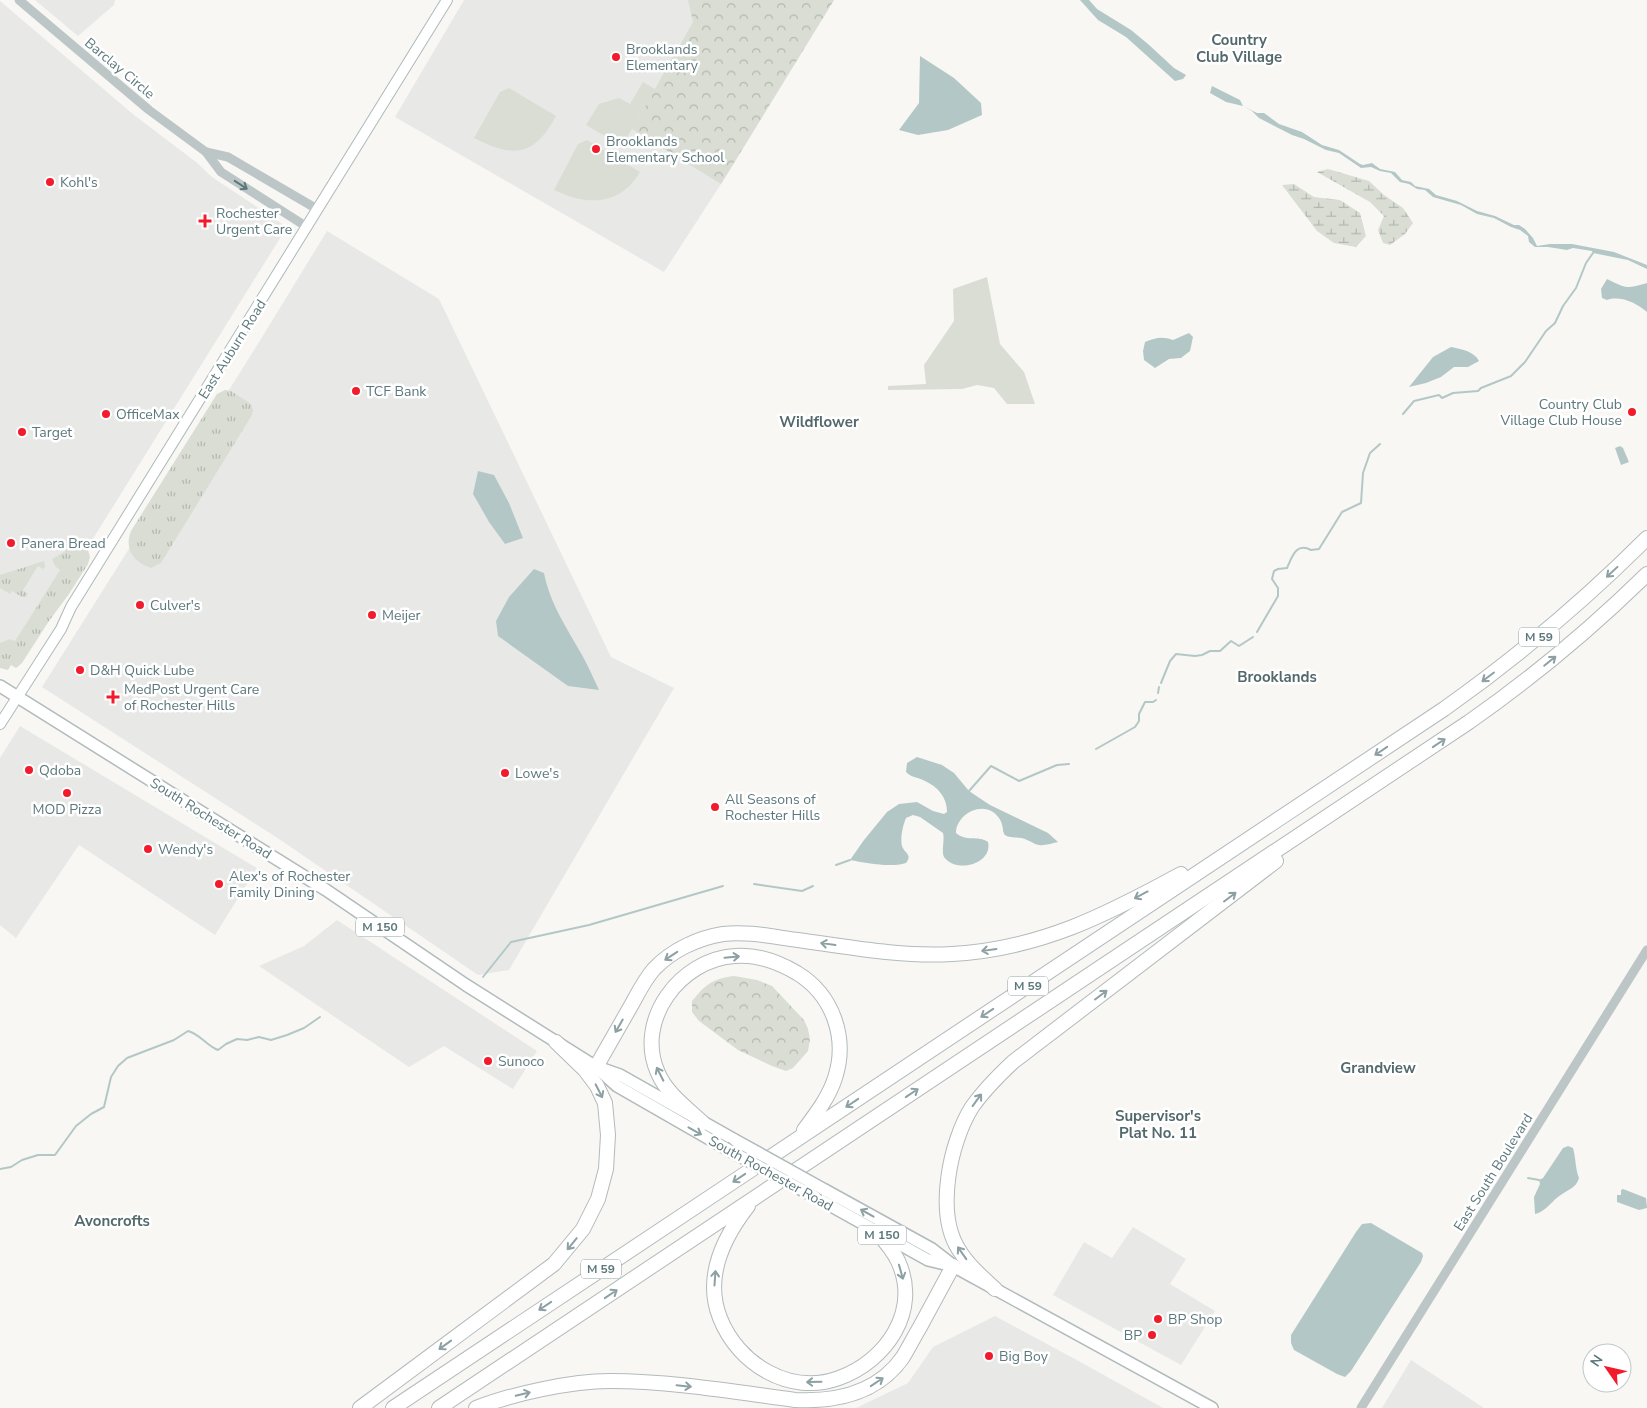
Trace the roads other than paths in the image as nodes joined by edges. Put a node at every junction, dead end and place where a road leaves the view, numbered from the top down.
1 (19, 0) edge
2 (447, 0) edge
3 (206, 152) junction
4 (317, 209) junction
5 (307, 227) junction
6 (1647, 538) edge
7 (1647, 574) edge
8 (0, 686) edge
9 (17, 697) junction
10 (0, 724) edge
11 (1369, 789) junction
12 (1261, 830) junction
13 (1647, 950) edge
14 (556, 1042) junction
15 (596, 1067) junction
16 (703, 1123) junction
17 (794, 1141) junction
18 (754, 1198) junction
19 (876, 1231) junction
20 (953, 1266) junction
21 (994, 1289) junction
22 (360, 1408) edge
23 (393, 1408) edge
24 (439, 1408) edge
25 (476, 1408) edge
26 (1212, 1408) edge
27 (1361, 1408) edge

1 - 3 street, Barclay Circle
2 - 4 main road, East Auburn Road
3 - 4 street, Barclay Circle
3 -> 5 street, Barclay Circle
4 - 5 main road, East Auburn Road
5 - 9 main road, East Auburn Road
6 -> 12 highway, M 59
11 -> 7 highway, M 59
8 - 9 main road, South Rochester Road / M 150
9 - 10 main road, East Auburn Road
9 - 14 main road, South Rochester Road / M 150
18 -> 11 highway, M 59
21 -> 11 highway
12 -> 15 highway
12 -> 17 highway, M 59
13 - 27 street, East South Boulevard
14 - 15 main road, South Rochester Road / M 150
14 -> 22 highway
15 - 16 main road, South Rochester Road / M 150
15 -> 19 main road, South Rochester Road / M 150, bridge
16 -> 17 highway
20 -> 16 main road, South Rochester Road / M 150, bridge
17 -> 23 highway, M 59
19 -> 18 highway
24 -> 18 highway, M 59
19 - 20 main road, South Rochester Road / M 150
20 - 21 main road, South Rochester Road
25 -> 20 highway
21 - 26 main road, South Rochester Road

